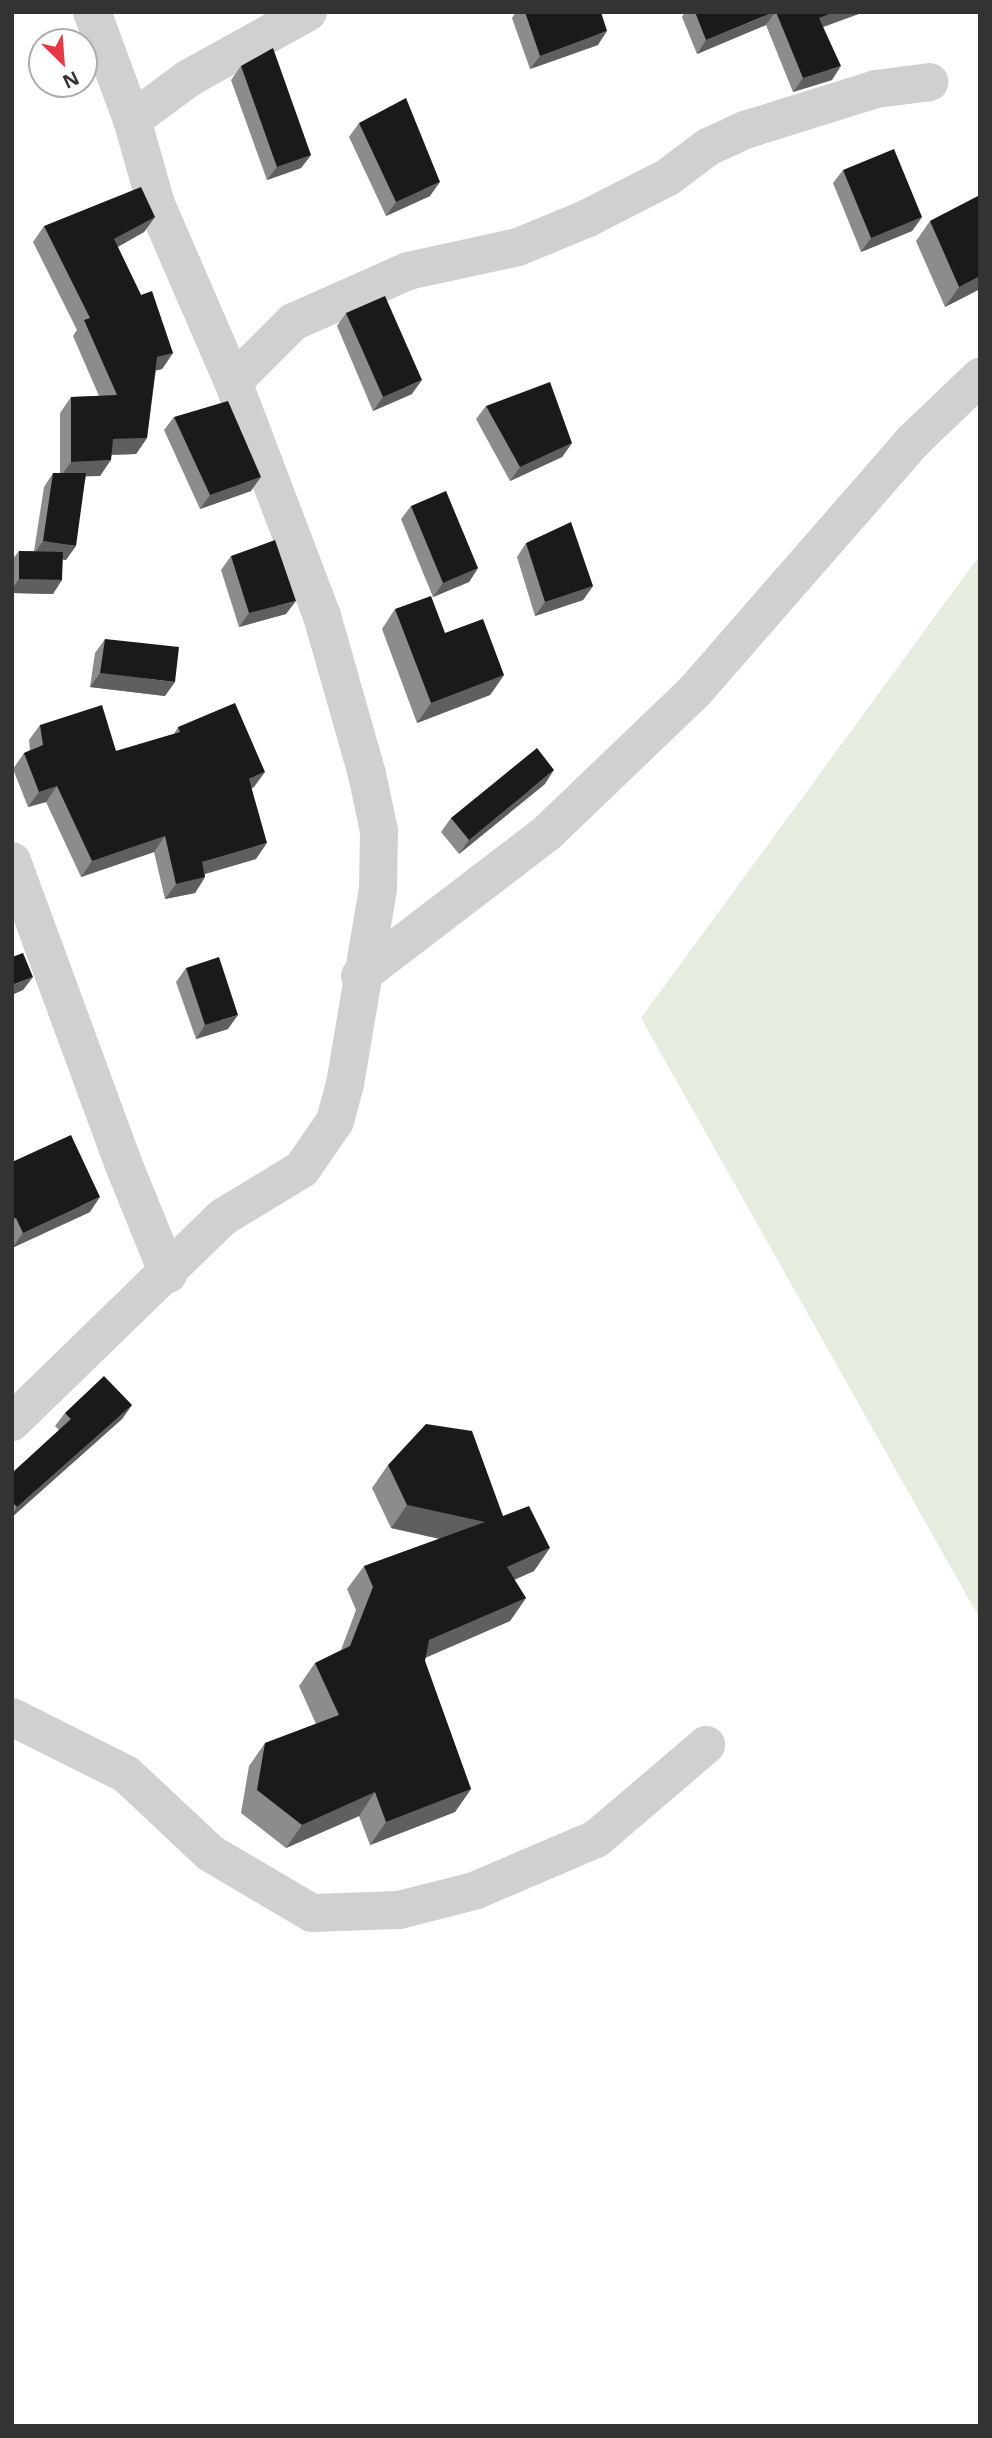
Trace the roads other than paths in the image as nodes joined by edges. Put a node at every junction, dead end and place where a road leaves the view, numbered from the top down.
1 (92, 12) edge
2 (308, 12) edge
3 (929, 82) dead end
4 (132, 120) junction
5 (980, 377) edge
6 (233, 382) junction
7 (12, 860) edge
8 (360, 976) junction
9 (168, 1274) junction
10 (12, 1422) edge
11 (12, 1717) edge
12 (706, 1745) dead end

1 - 4 street
2 - 4 street
3 - 6 street
4 - 6 street
5 - 8 street
6 - 8 street
7 - 9 street
8 - 9 street
9 - 10 street
11 - 12 street

